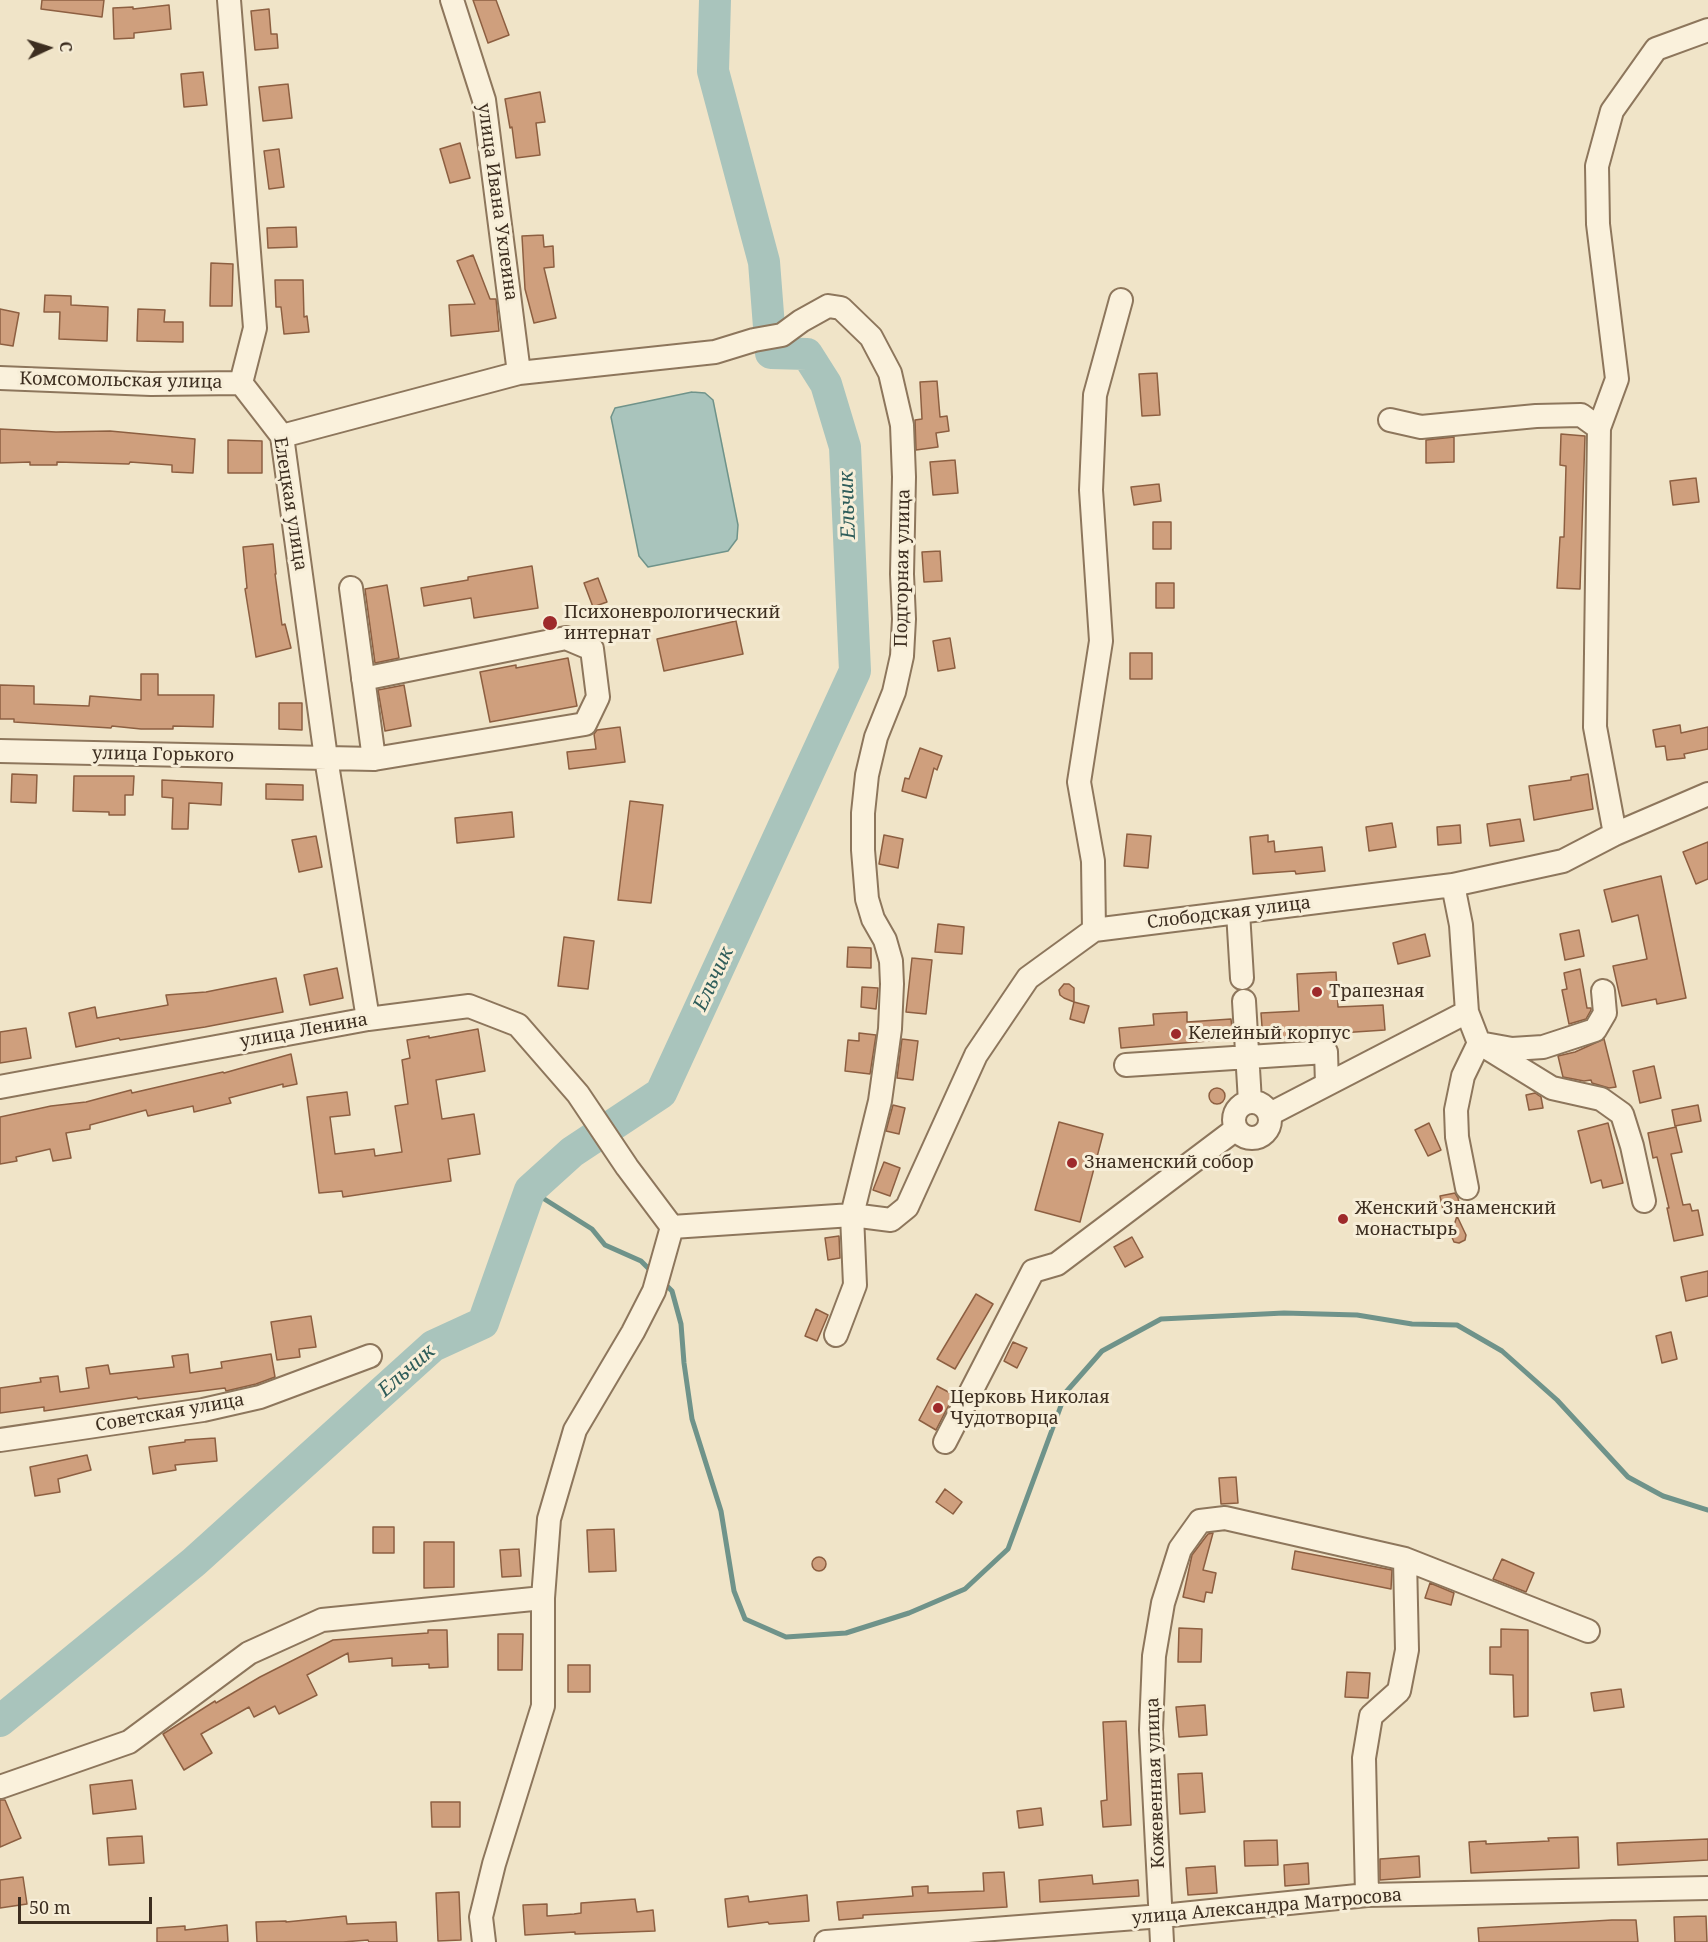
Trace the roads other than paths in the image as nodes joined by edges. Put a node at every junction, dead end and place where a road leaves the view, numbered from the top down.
1 (452, 0) edge
2 (228, 1) edge
3 (1708, 30) edge
4 (1121, 300) dead end
5 (519, 373) junction
6 (0, 378) edge
7 (241, 384) junction
8 (1390, 420) dead end
9 (1599, 428) junction
10 (282, 436) junction
11 (351, 588) dead end
12 (363, 679) junction
13 (0, 751) edge
14 (326, 758) junction
15 (374, 759) junction
16 (1708, 794) edge
17 (1615, 834) junction
18 (1453, 885) junction
19 (1238, 912) junction
20 (1094, 930) junction
21 (1242, 978) dead end
22 (1603, 991) dead end
23 (1244, 1001) dead end
24 (1467, 1012) junction
25 (368, 1019) junction
26 (1479, 1043) junction
27 (1247, 1057) junction
28 (1126, 1065) dead end
29 (1327, 1084) junction
30 (0, 1088) edge
31 (1251, 1102) junction
32 (1270, 1114) junction
33 (1236, 1130) junction
34 (1467, 1188) dead end
35 (1644, 1202) dead end
36 (852, 1215) junction
37 (672, 1227) junction
38 (836, 1335) dead end
39 (370, 1356) dead end
40 (0, 1440) edge
41 (945, 1442) dead end
42 (1405, 1559) junction
43 (543, 1598) junction
44 (1588, 1631) dead end
45 (0, 1787) edge
46 (1708, 1888) edge
47 (1367, 1895) junction
48 (1162, 1916) junction
49 (484, 1942) edge
50 (826, 1942) edge
51 (1162, 1942) edge

1 - 5 street, улица Ивана Уклеина
2 - 7 street
3 - 9 street
4 - 20 street
5 - 10 street, Подгорная улица
5 - 36 street, Подгорная улица
6 - 7 street, Комсомольская улица
7 - 10 street, Елецкая улица
8 - 9 street
9 - 17 street
10 - 14 street, Елецкая улица
11 - 12 street
12 - 15 street
12 - 15 street, улица Горького
13 - 14 street, улица Горького
14 - 15 street, улица Горького
14 - 25 street, Елецкая улица
16 - 17 street, Слободская улица
17 - 18 street, Слободская улица
18 - 19 street, Слободская улица
18 - 24 street
19 - 20 street, Слободская улица
19 - 21 street
20 - 36 street, Слободская улица
22 - 26 street
23 - 27 street
24 - 26 street
24 - 29 street
25 - 30 street, улица Ленина
25 - 37 street, улица Ленина
26 - 34 street
26 - 35 street
27 - 28 street
27 - 29 street
27 - 31 street
29 - 32 street
31 - 32 street
31 - 33 street
32 - 33 street
33 - 41 street
36 - 37 street
36 - 38 street, Подгорная улица
37 - 43 street
39 - 40 street, Советская улица
42 - 44 street, Кожевенная улица
42 - 47 street
42 - 48 street, Кожевенная улица
43 - 45 street
43 - 49 street
46 - 47 street, улица Александра Матросова
47 - 48 street, улица Александра Матросова
48 - 50 street, улица Александра Матросова
48 - 51 street, Кожевенная улица

